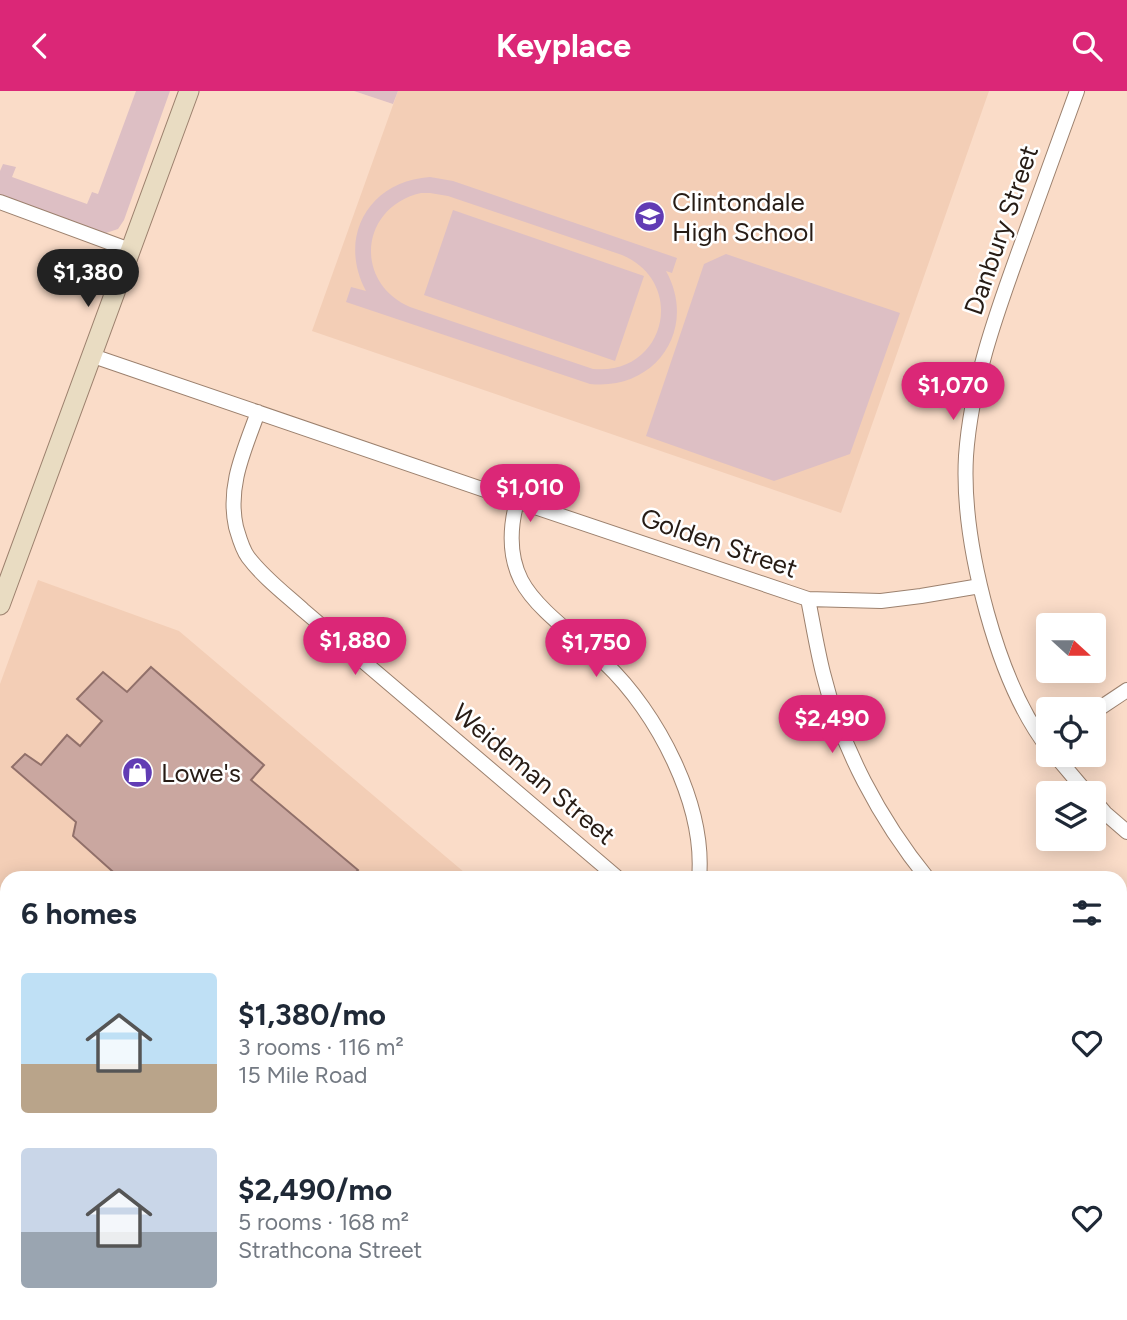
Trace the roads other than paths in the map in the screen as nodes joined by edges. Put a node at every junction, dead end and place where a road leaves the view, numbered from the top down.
1 (189, 91) edge
2 (1077, 91) edge
3 (0, 202) edge
4 (130, 250) junction
5 (93, 356) junction
6 (258, 412) junction
7 (517, 501) junction
8 (979, 586) junction
9 (808, 599) junction
10 (0, 605) edge
11 (1127, 690) edge
12 (1106, 704) edge
13 (1036, 728) edge
14 (1066, 767) edge
15 (1077, 781) edge
16 (1106, 814) edge
17 (1127, 832) edge
18 (610, 871) edge
19 (700, 871) edge
20 (923, 871) edge

1 - 4 main road
2 - 8 street, Danbury Street
3 - 4 street
4 - 5 main road
5 - 6 street, Golden Street
5 - 10 main road
6 - 7 street, Golden Street
6 - 18 street, Weideman Street
7 - 9 street, Golden Street
7 - 19 street
8 - 9 street, Golden Street
8 - 13 street, Danbury Street
9 - 20 street
11 - 12 street
14 - 15 street, Danbury Street
16 - 17 street

